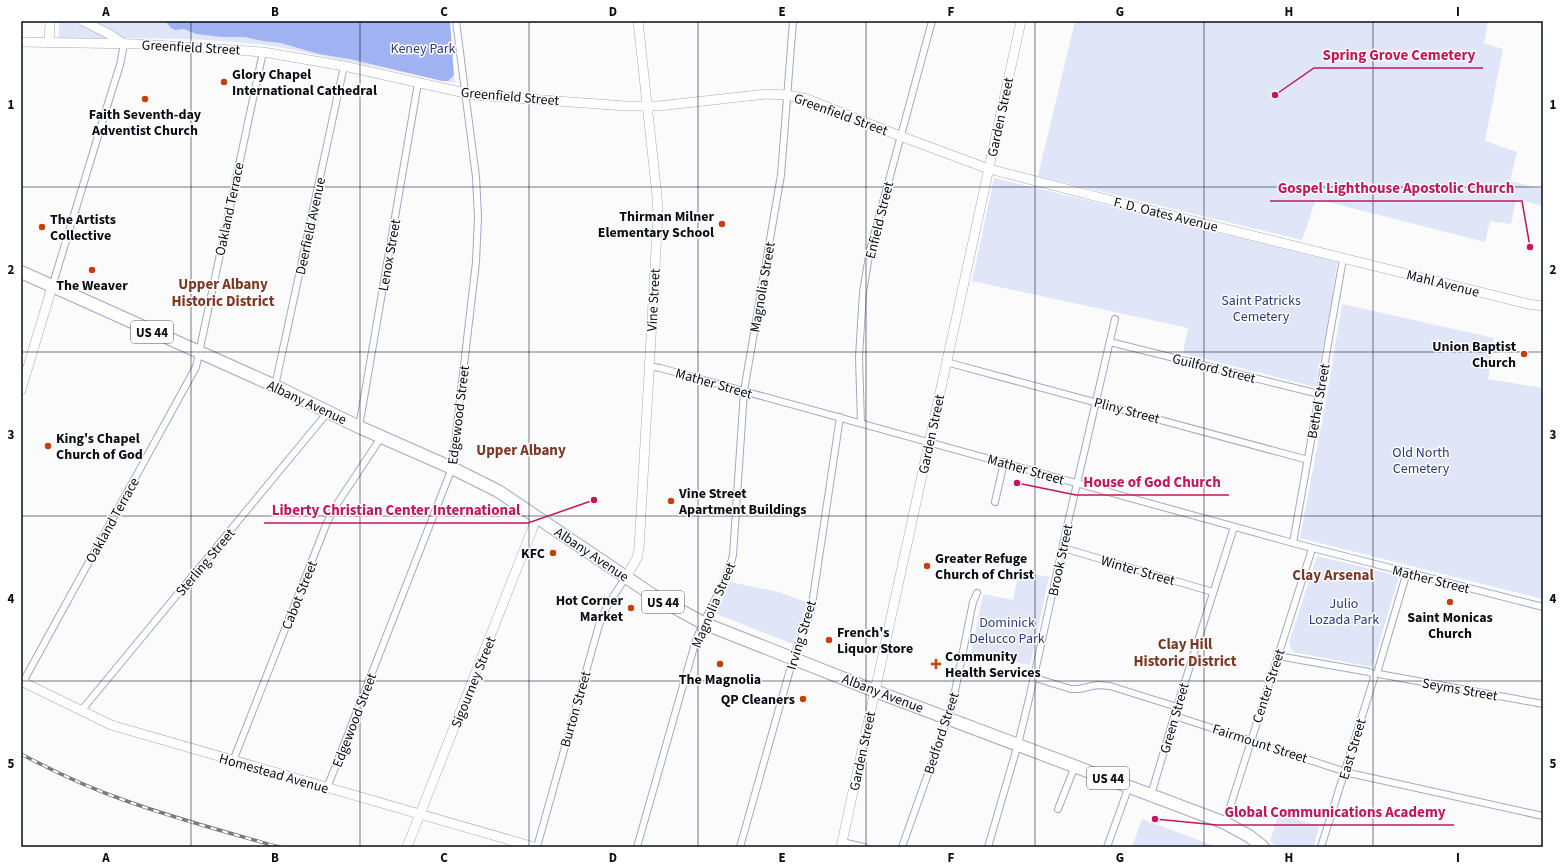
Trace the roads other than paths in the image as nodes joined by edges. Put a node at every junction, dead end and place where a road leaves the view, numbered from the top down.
1 (50, 21) edge
2 (83, 21) edge
3 (456, 21) edge
4 (638, 21) edge
5 (793, 21) edge
6 (932, 21) edge
7 (1021, 21) edge
8 (21, 42) edge
9 (49, 43) junction
10 (124, 44) junction
11 (263, 52) junction
12 (344, 66) junction
13 (418, 83) junction
14 (465, 93) junction
15 (787, 95) junction
16 (647, 106) junction
17 (900, 136) junction
18 (989, 168) junction
19 (1343, 259) junction
20 (21, 272) edge
21 (52, 287) junction
22 (1543, 306) edge
23 (1115, 319) dead end
24 (1110, 342) junction
25 (199, 353) junction
26 (946, 362) junction
27 (649, 366) junction
28 (275, 386) junction
29 (21, 390) edge
30 (744, 391) junction
31 (1319, 394) junction
32 (1096, 402) junction
33 (328, 412) junction
34 (840, 417) junction
35 (861, 423) junction
36 (359, 427) junction
37 (382, 436) junction
38 (929, 442) junction
39 (1308, 460) junction
40 (1004, 462) junction
41 (452, 468) junction
42 (1077, 483) junction
43 (995, 502) dead end
44 (536, 517) junction
45 (1234, 527) junction
46 (1293, 544) junction
47 (1063, 548) junction
48 (1312, 549) junction
49 (1407, 572) junction
50 (626, 577) junction
51 (1213, 592) junction
52 (978, 593) dead end
53 (1543, 607) edge
54 (703, 623) junction
55 (1278, 656) junction
56 (793, 659) junction
57 (1375, 673) junction
58 (1035, 678) junction
59 (22, 681) edge
60 (875, 691) junction
61 (1543, 704) edge
62 (1177, 707) junction
63 (81, 712) junction
64 (1175, 716) junction
65 (948, 717) junction
66 (1251, 740) junction
67 (1018, 744) junction
68 (233, 761) junction
69 (1075, 766) junction
70 (1345, 771) junction
71 (1129, 786) junction
72 (327, 788) junction
73 (1151, 794) junction
74 (1058, 809) dead end
75 (420, 815) junction
76 (1543, 816) edge
77 (1225, 823) junction
78 (842, 845) edge
79 (1260, 846) edge
80 (408, 847) edge
81 (535, 847) edge
82 (637, 847) edge
83 (740, 847) edge
84 (864, 847) edge
85 (902, 847) edge
86 (988, 847) edge
87 (1107, 847) edge
88 (1321, 847) edge

1 - 9 street
2 - 10 street
3 - 14 street, Edgewood Street
4 - 16 street, Vine Street
5 - 15 street, Magnolia Street
6 - 17 street, Enfield Street
7 - 18 street, Garden Street
8 - 9 street, Greenfield Street
9 - 10 street, Greenfield Street
10 - 11 street, Greenfield Street
10 - 21 street
11 - 12 street, Greenfield Street
11 - 25 street, Oakland Terrace
12 - 13 street, Greenfield Street
12 - 28 street, Deerfield Avenue
13 - 14 street, Greenfield Street
13 - 36 street, Lenox Street
14 - 16 street, Greenfield Street
14 - 41 street, Edgewood Street
15 - 16 street, Greenfield Street
15 - 17 street, Greenfield Street
15 - 30 street, Magnolia Street
16 - 27 street, Vine Street
17 - 18 street, Greenfield Street
17 - 35 street, Enfield Street
18 - 19 street, F. D. Oates Avenue
18 - 26 street, Garden Street
19 - 22 street, Mahl Avenue
19 - 31 street, Bethel Street
20 - 21 highway, Albany Avenue / US 44
21 - 25 highway, Albany Avenue / US 44
21 - 29 street
23 - 24 street, Brook Street
24 - 31 street, Guilford Street
24 - 32 street, Brook Street
25 - 28 highway, Albany Avenue / US 44
25 - 59 street, Oakland Terrace
26 - 32 street, Pliny Street
26 - 38 street, Garden Street
27 - 30 street, Mather Street
27 - 50 street, Vine Street
28 - 33 highway, Albany Avenue / US 44
30 - 34 street, Mather Street
30 - 54 street, Magnolia Street
31 - 39 street, Bethel Street
32 - 39 street, Pliny Street
32 - 42 street, Brook Street
33 - 36 highway, Albany Avenue / US 44
33 - 63 street, Sterling Street
34 - 35 street, Mather Street
34 - 56 street, Irving Street
35 - 38 street, Mather Street
36 - 37 highway, Albany Avenue / US 44
37 - 41 highway, Albany Avenue / US 44
37 - 68 street, Cabot Street
38 - 40 street, Mather Street
38 - 60 street, Garden Street
39 - 46 street, Bethel Street
40 - 42 street, Mather Street
40 - 43 street
41 - 44 highway, Albany Avenue / US 44
41 - 72 street, Edgewood Street
42 - 45 street, Mather Street
42 - 47 street, Brook Street
44 - 50 highway, Albany Avenue / US 44
44 - 75 street, Sigourney Street
45 - 46 street, Mather Street
45 - 51 street, Green Street
46 - 48 street, Mather Street
47 - 51 street, Winter Street
47 - 58 street, Brook Street
48 - 49 street, Mather Street
48 - 55 street, Center Street
49 - 53 street, Mather Street
49 - 57 street, East Street
50 - 54 highway, Albany Avenue / US 44
50 - 81 street, Burton Street
51 - 62 street, Green Street
52 - 65 street, Bedford Street
54 - 56 highway, Albany Avenue / US 44
54 - 82 street, Magnolia Street
55 - 57 street, Seyms Street
55 - 66 street, Center Street
56 - 60 highway, Albany Avenue / US 44
56 - 83 street, Irving Street
57 - 61 street, Seyms Street
57 - 70 street, East Street
58 - 62 street
58 - 67 street, Brook Street
59 - 63 street, Homestead Avenue
60 - 65 highway, Albany Avenue / US 44
60 - 78 street, Garden Street
62 - 64 street, Green Street
63 - 68 street, Homestead Avenue
64 - 66 street, Fairmount Street
64 - 73 street, Green Street
65 - 67 highway, Albany Avenue / US 44
65 - 85 street, Bedford Street
66 - 70 street, Fairmount Street
66 - 77 street, Center Street
67 - 69 highway, Albany Avenue / US 44
67 - 86 street, Brook Street
68 - 72 street, Homestead Avenue
69 - 71 highway, Albany Avenue / US 44
69 - 74 street
70 - 76 street, Fairmount Street
70 - 88 street, East Street
71 - 73 highway, Albany Avenue / US 44
71 - 87 street
72 - 75 street, Homestead Avenue
73 - 77 highway, Albany Avenue / US 44
75 - 80 street, Sigourney Street
75 - 81 street, Homestead Avenue
77 - 79 highway, Albany Avenue / US 44
78 - 84 street

